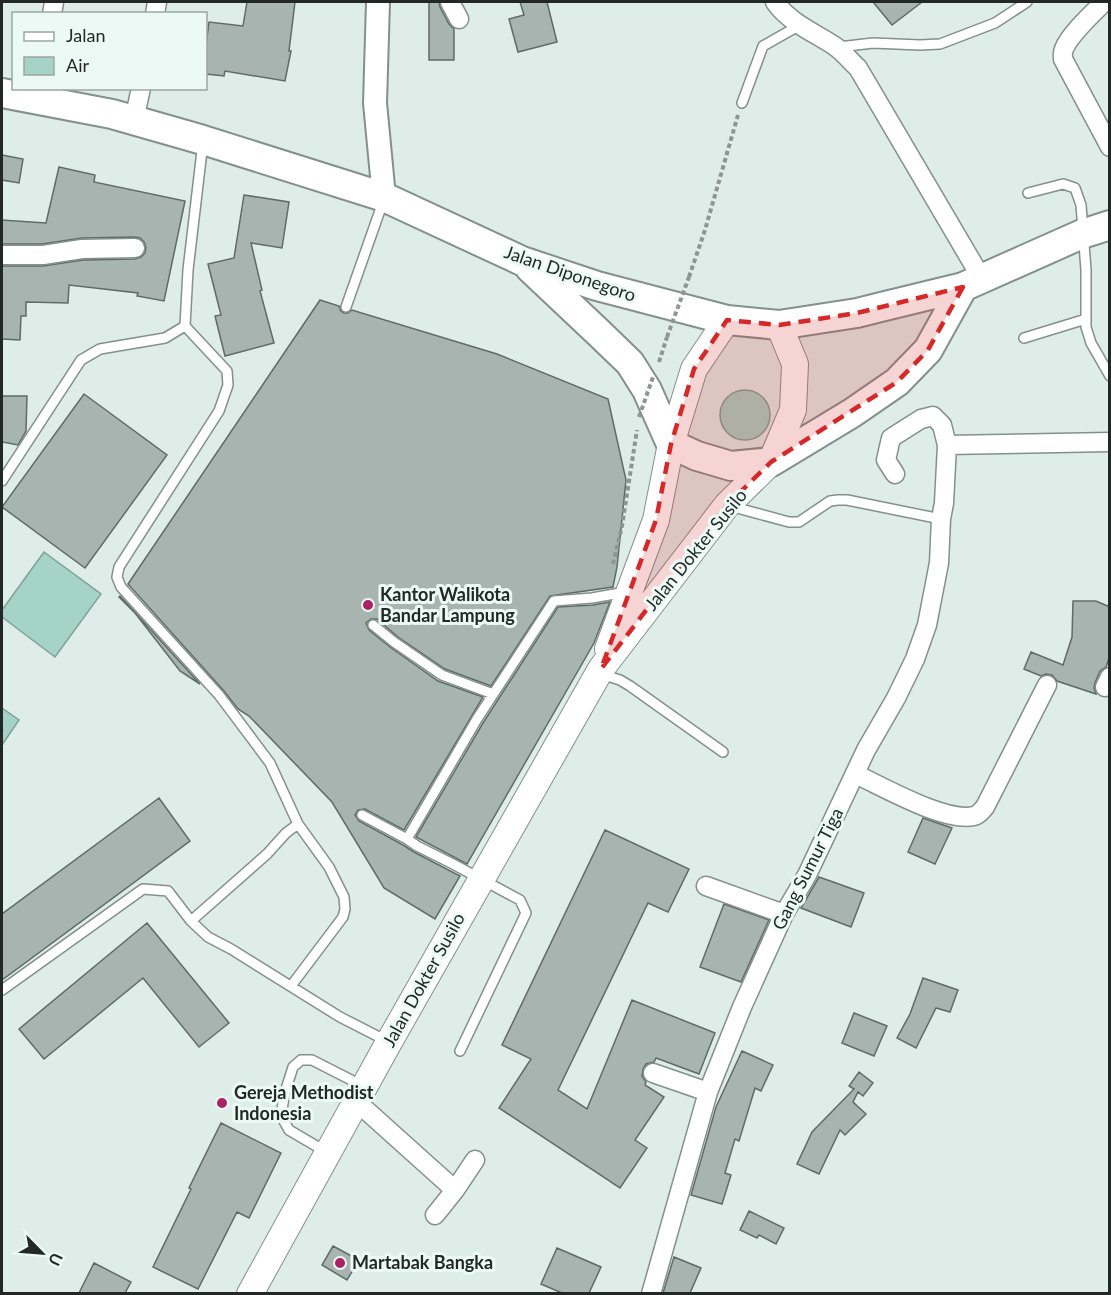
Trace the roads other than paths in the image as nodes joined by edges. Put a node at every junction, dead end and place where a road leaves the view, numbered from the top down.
1 (378, 2) edge
2 (450, 2) edge
3 (775, 2) edge
4 (1026, 2) edge
5 (1104, 2) edge
6 (459, 19) dead end
7 (800, 25) junction
8 (836, 47) junction
9 (141, 90) edge
10 (2, 93) edge
11 (35, 94) edge
12 (742, 103) road end
13 (134, 120) junction
14 (203, 140) junction
15 (1110, 147) edge
16 (1029, 193) dead end
17 (384, 197) junction
18 (1110, 225) edge
19 (1082, 234) junction
20 (135, 248) dead end
21 (2, 255) edge
22 (522, 261) junction
23 (973, 283) junction
24 (346, 307) dead end
25 (1086, 319) junction
26 (727, 320) junction
27 (779, 325) junction
28 (185, 326) junction
29 (1024, 338) dead end
30 (1110, 376) edge
31 (1110, 442) edge
32 (671, 444) junction
33 (947, 445) junction
34 (771, 462) junction
35 (896, 474) dead end
36 (2, 481) edge
37 (728, 506) junction
38 (941, 519) junction
39 (617, 594) junction
40 (373, 625) dead end
41 (600, 671) junction
42 (1047, 685) dead end
43 (493, 694) junction
44 (723, 752) dead end
45 (855, 774) junction
46 (362, 816) dead end
47 (298, 824) junction
48 (407, 839) junction
49 (481, 880) junction
50 (706, 886) dead end
51 (784, 914) junction
52 (191, 921) junction
53 (291, 986) junction
54 (2, 990) edge
55 (389, 1042) junction
56 (460, 1052) dead end
57 (653, 1072) dead end
58 (708, 1092) junction
59 (361, 1094) junction
60 (329, 1153) junction
61 (475, 1161) dead end
62 (455, 1190) junction
63 (435, 1215) dead end
64 (250, 1293) edge
65 (651, 1293) edge

1 - 17 street
2 - 6 street
3 - 7 street
4 - 8 lane
5 - 15 street
7 - 8 street
7 - 12 lane
8 - 23 street
9 - 13 street
10 - 11 main road, Jalan Diponegoro
11 - 13 main road, Jalan Diponegoro
13 - 14 main road, Jalan Diponegoro
14 - 17 main road, Jalan Diponegoro
14 - 28 lane
16 - 19 lane
17 - 22 main road, Jalan Diponegoro
17 - 24 lane
18 - 19 main road, Jalan Diponegoro
19 - 23 main road, Jalan Diponegoro
19 - 25 lane
20 - 21 street
22 - 26 main road, Jalan Diponegoro
22 - 32 main road
23 - 27 main road, Jalan Diponegoro
23 - 34 main road
25 - 29 lane
25 - 30 lane
26 - 27 main road, Jalan Diponegoro
26 - 32 main road, Jalan Dokter Susilo
27 - 34 main road, Jalan Dokter Susilo
28 - 36 lane
28 - 47 lane
31 - 33 street
32 - 34 main road
32 - 39 main road, Jalan Dokter Susilo
33 - 35 street
33 - 38 street, Gang Sumur Tiga
34 - 37 main road, Jalan Dokter Susilo
37 - 38 lane
37 - 41 main road, Jalan Dokter Susilo
38 - 45 street, Gang Sumur Tiga
39 - 41 main road, Jalan Dokter Susilo
39 - 43 lane
40 - 43 lane
41 - 44 lane
41 - 49 main road, Jalan Dokter Susilo
42 - 45 street
43 - 48 lane
45 - 51 street, Gang Sumur Tiga
46 - 48 lane
47 - 52 lane
47 - 53 lane
48 - 49 lane
49 - 55 main road, Jalan Dokter Susilo
49 - 56 lane
50 - 51 street
51 - 58 street, Gang Sumur Tiga
52 - 53 lane
52 - 54 lane
53 - 55 lane
55 - 59 main road, Jalan Dokter Susilo
57 - 58 street
58 - 65 street, Gang Sumur Tiga
59 - 60 main road, Jalan Dokter Susilo
59 - 60 lane
59 - 62 street
60 - 64 main road, Jalan Dokter Susilo
61 - 62 street
62 - 63 street

